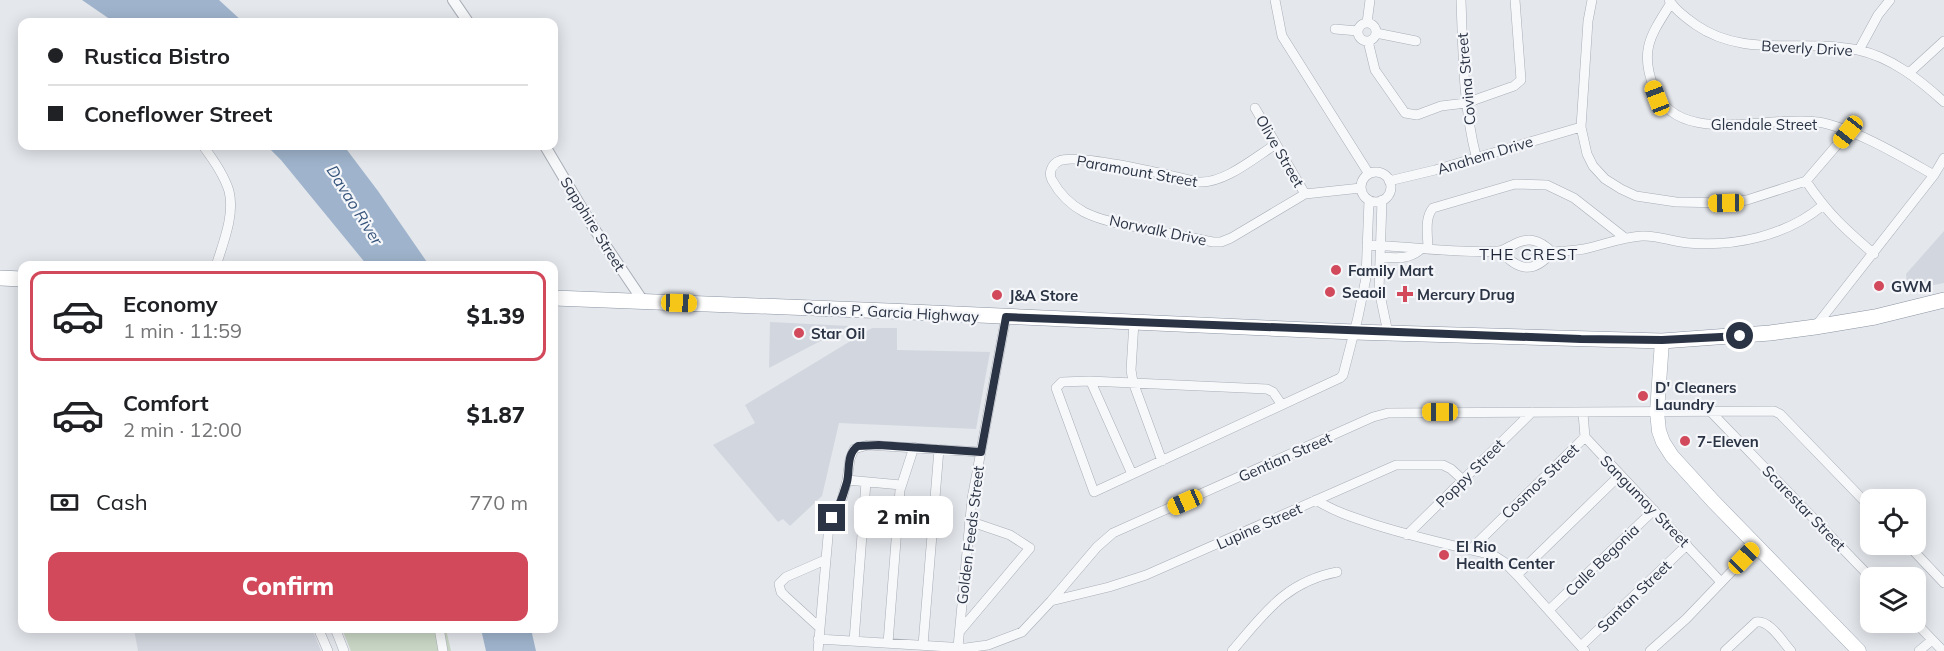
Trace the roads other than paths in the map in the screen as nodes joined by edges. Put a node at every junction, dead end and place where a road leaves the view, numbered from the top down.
1 (453, 0) edge
2 (1275, 0) edge
3 (1370, 0) edge
4 (1461, 0) edge
5 (1515, 0) edge
6 (1592, 0) edge
7 (1890, 0) edge
8 (1670, 2) edge
9 (465, 18) edge
10 (1367, 23) junction
11 (1335, 29) dead end
12 (1358, 31) junction
13 (1376, 33) junction
14 (1368, 41) junction
15 (1416, 41) dead end
16 (1944, 41) edge
17 (1859, 50) junction
18 (1909, 73) junction
19 (1944, 102) edge
20 (1466, 103) junction
21 (1255, 108) dead end
22 (1581, 127) junction
23 (1848, 132) junction
24 (1276, 144) junction
25 (205, 150) edge
26 (546, 150) edge
27 (1476, 156) junction
28 (1944, 158) edge
29 (1059, 161) joint
30 (1369, 174) junction
31 (1934, 176) junction
32 (1389, 181) junction
33 (1806, 181) junction
34 (1361, 188) junction
35 (1305, 194) junction
36 (1369, 200) junction
37 (1382, 200) junction
38 (1822, 206) junction
39 (1624, 238) junction
40 (1367, 245) junction
41 (1380, 245) junction
42 (1425, 249) junction
43 (1501, 251) junction
44 (1552, 252) junction
45 (1874, 254) junction
46 (1380, 258) junction
47 (217, 261) edge
48 (0, 278) edge
49 (1366, 278) junction
50 (1379, 278) junction
51 (18, 279) edge
52 (558, 298) edge
53 (1944, 300) edge
54 (643, 302) junction
55 (1006, 317) junction
56 (1134, 322) junction
57 (1815, 327) junction
58 (1354, 332) junction
59 (1388, 333) junction
60 (1662, 340) junction
61 (1091, 381) junction
62 (1132, 382) junction
63 (1282, 405) junction
64 (1532, 412) junction
65 (1657, 412) junction
66 (1711, 412) junction
67 (1583, 413) junction
68 (1584, 437) junction
69 (914, 447) junction
70 (939, 449) junction
71 (981, 452) junction
72 (1162, 461) junction
73 (1132, 474) junction
74 (1620, 475) junction
75 (848, 480) junction
76 (1463, 480) junction
77 (866, 482) junction
78 (901, 485) junction
79 (1860, 497) edge
80 (1316, 500) junction
81 (1654, 510) junction
82 (969, 521) junction
83 (1407, 535) junction
84 (1687, 545) junction
85 (1756, 546) junction
86 (1470, 550) junction
87 (1917, 555) edge
88 (825, 560) junction
89 (1860, 567) edge
90 (1337, 572) dead end
91 (1517, 575) junction
92 (1721, 582) junction
93 (1944, 583) edge
94 (1051, 601) junction
95 (1549, 610) junction
96 (819, 627) junction
97 (960, 630) junction
98 (320, 633) edge
99 (337, 633) edge
100 (440, 633) edge
101 (1925, 633) edge
102 (818, 639) junction
103 (1932, 640) junction
104 (854, 641) junction
105 (888, 643) junction
106 (923, 645) junction
107 (962, 649) edge
108 (1583, 649) edge
109 (328, 651) edge
110 (344, 651) edge
111 (443, 651) edge
112 (818, 651) edge
113 (1232, 651) edge
114 (1650, 651) edge
115 (1725, 651) edge
116 (1791, 651) edge
117 (1859, 651) edge
118 (1919, 651) edge
119 (1943, 651) edge

1 - 9 street
2 - 30 street
3 - 10 street
4 - 20 street, Covina Street
5 - 20 street
6 - 22 street
7 - 17 street
8 - 17 street, Beverly Drive
8 - 23 street, Glendale Street
10 - 12 street
10 - 13 street
11 - 12 street
12 - 14 street
13 - 14 street
13 - 15 street
14 - 20 street
16 - 18 street
17 - 18 street, Beverly Drive
18 - 19 street, Beverly Drive
20 - 27 street, Covina Street
21 - 24 street, Olive Street
22 - 27 street, Anahem Drive
22 - 33 street
23 - 31 street, Glendale Street
23 - 33 street
24 - 29 street, Paramount Street
24 - 35 street, Olive Street
25 - 47 street
26 - 54 street, Sapphire Street
27 - 32 street, Anahem Drive
28 - 31 street
29 - 35 street, Norwalk Drive
30 - 32 street
30 - 34 street
31 - 45 street
32 - 37 street
33 - 38 street
34 - 35 street, Norwalk Drive
34 - 36 street
36 - 37 street
36 - 40 street
37 - 41 street
38 - 39 street
38 - 45 street
39 - 42 street
39 - 44 street
40 - 41 street
40 - 49 street
41 - 42 street
41 - 46 street
42 - 43 street
42 - 46 street
43 - 44 street
43 - 44 street
45 - 57 street
46 - 50 street
48 - 51 highway
49 - 50 street
49 - 58 street
50 - 59 street
52 - 54 highway, Carlos P. Garcia Highway
53 - 57 highway, Carlos P. Garcia Highway
54 - 55 highway, Carlos P. Garcia Highway
55 - 56 highway, Carlos P. Garcia Highway
55 - 71 street, Golden Feeds Street
56 - 58 highway, Carlos P. Garcia Highway
56 - 62 street
57 - 60 highway, Carlos P. Garcia Highway
58 - 59 highway, Carlos P. Garcia Highway
58 - 63 street
59 - 60 highway, Carlos P. Garcia Highway
60 - 65 main road
61 - 62 street
61 - 73 street
61 - 73 street
62 - 63 street
62 - 72 street
63 - 72 street
64 - 67 street, Gentian Street
64 - 76 street, Poppy Street
64 - 94 street, Gentian Street
65 - 66 street, Gentian Street
65 - 67 street, Gentian Street
65 - 85 main road
66 - 79 street, Gentian Street
66 - 89 street, Scarestar Street
67 - 68 street
68 - 74 street, Sangumay Street
68 - 86 street, Cosmos Street
69 - 70 street
69 - 75 street
69 - 78 street
70 - 71 street
70 - 106 street
71 - 82 street, Golden Feeds Street
72 - 73 street
74 - 81 street, Sangumay Street
74 - 91 street
75 - 77 street
75 - 88 street
76 - 80 street, Lupine Street
76 - 83 street, Poppy Street
77 - 78 street
77 - 104 street
78 - 105 street
80 - 83 street
80 - 94 street, Lupine Street
81 - 84 street, Sangumay Street
81 - 95 street, Calle Begonia
82 - 97 street, Golden Feeds Street
82 - 97 street
83 - 86 street
84 - 92 street, Sangumay Street
84 - 108 street, Santan Street
85 - 92 street
85 - 117 main road
86 - 91 street
87 - 93 street
88 - 96 street
88 - 96 street
90 - 113 street
91 - 95 street
92 - 114 street
94 - 107 street, Gentian Street
95 - 108 street
96 - 102 street
97 - 107 street, Golden Feeds Street
98 - 109 street
99 - 110 street
100 - 111 street
101 - 103 street
102 - 104 street, Gentian Street
102 - 112 street
103 - 118 street
103 - 119 street
104 - 105 street, Gentian Street
105 - 106 street, Gentian Street
106 - 107 street, Gentian Street
115 - 116 street

